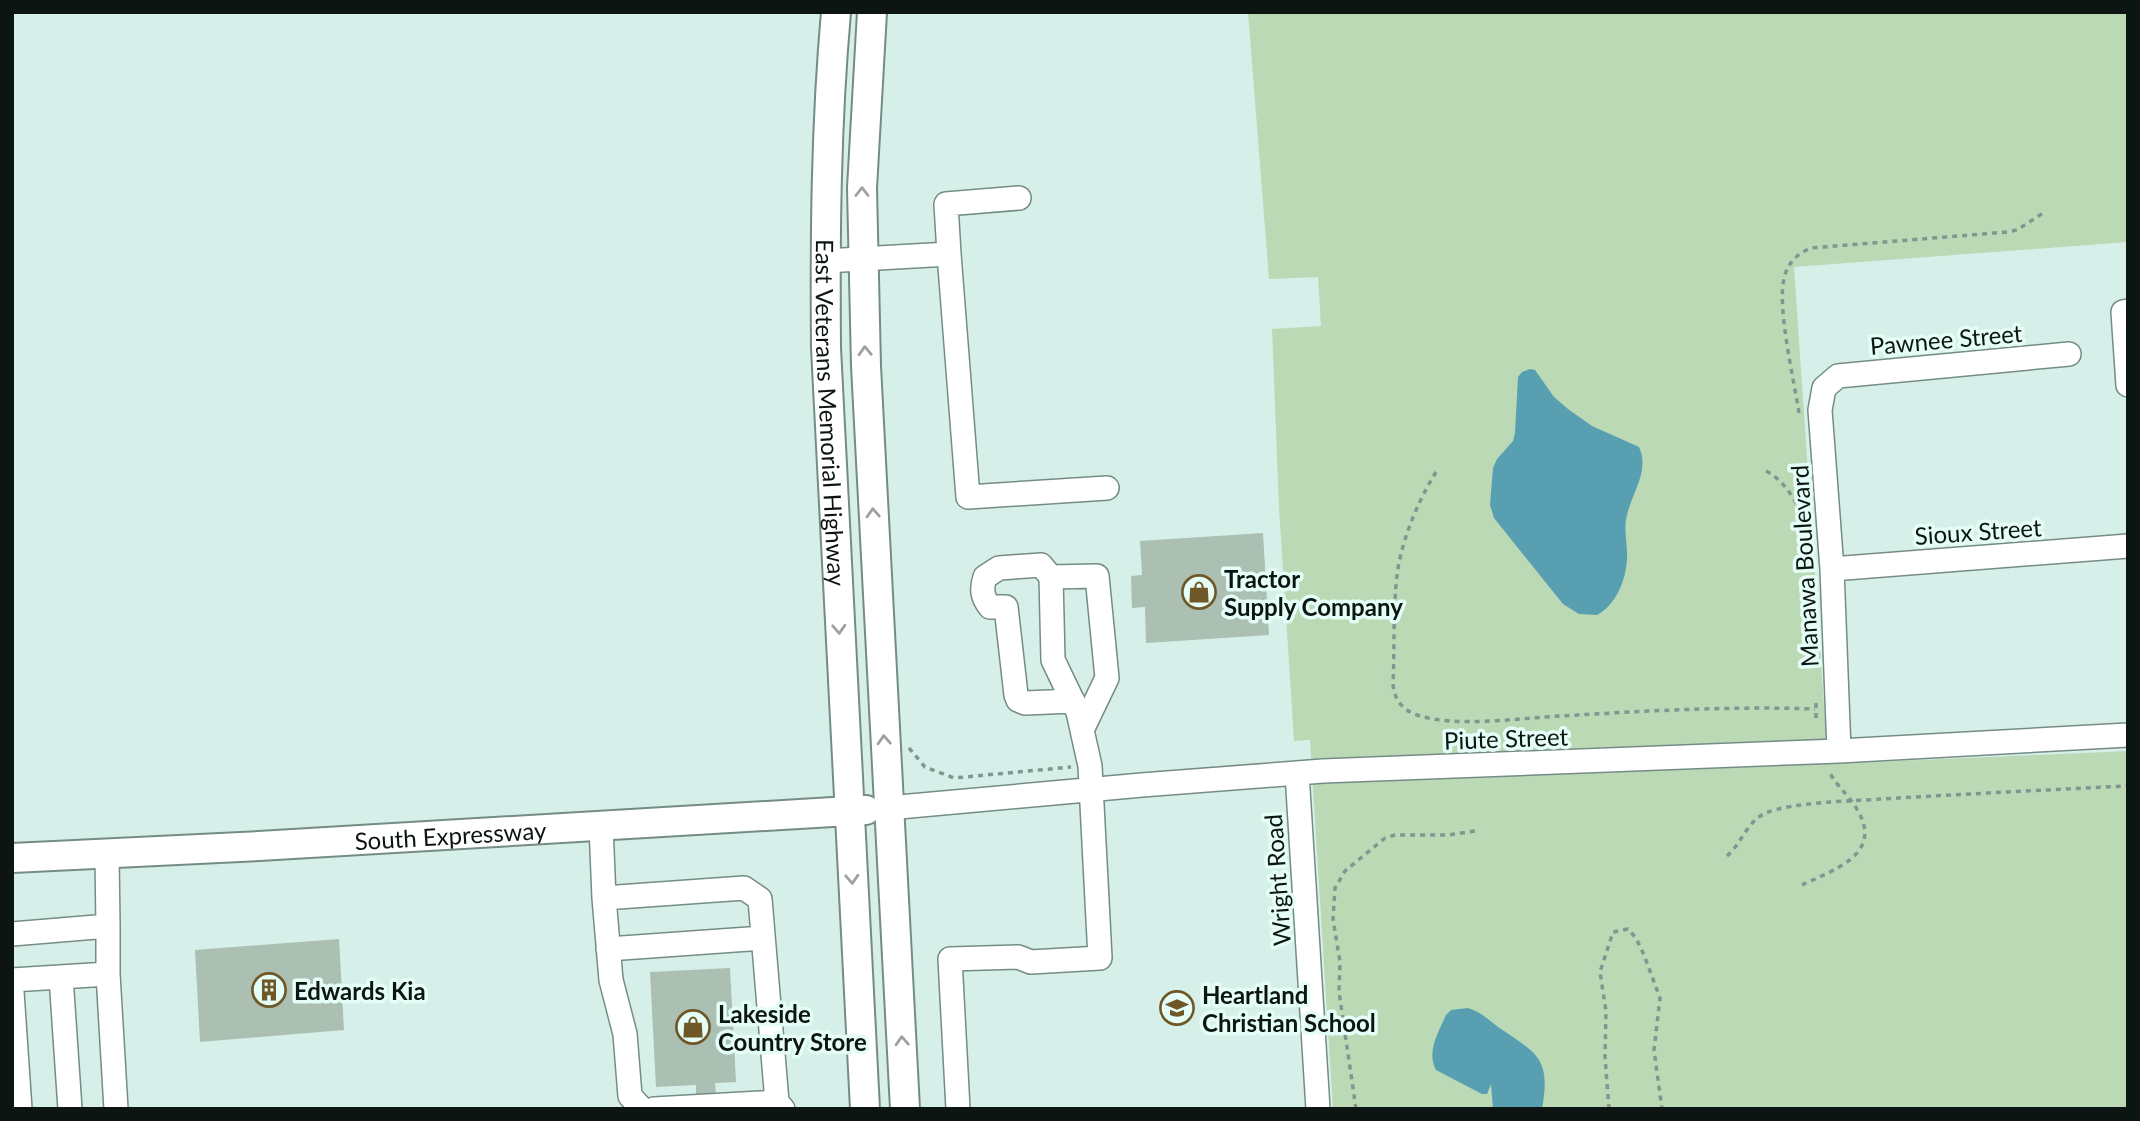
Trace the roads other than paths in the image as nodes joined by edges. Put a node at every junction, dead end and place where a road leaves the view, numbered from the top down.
1 (836, 12) edge
2 (872, 12) edge
3 (1019, 198) dead end
4 (949, 254) junction
5 (825, 261) junction
6 (863, 261) junction
7 (2125, 312) edge
8 (2069, 354) dead end
9 (1829, 381) joint
10 (2128, 385) edge
11 (1107, 488) dead end
12 (2128, 546) edge
13 (1832, 569) junction
14 (1051, 577) junction
15 (1073, 701) junction
16 (1082, 730) junction
17 (2128, 735) edge
18 (1839, 751) junction
19 (1297, 773) junction
20 (1090, 789) junction
21 (888, 808) junction
22 (848, 811) junction
23 (601, 826) junction
24 (107, 855) junction
25 (12, 859) edge
26 (604, 898) junction
27 (108, 926) junction
28 (12, 934) edge
29 (763, 938) junction
30 (608, 949) junction
31 (108, 974) junction
32 (61, 977) junction
33 (12, 980) edge
34 (12, 992) edge
35 (780, 1105) edge
36 (20, 1109) edge
37 (70, 1109) edge
38 (116, 1109) edge
39 (642, 1109) edge
40 (654, 1109) edge
41 (865, 1109) edge
42 (905, 1109) edge
43 (958, 1109) edge
44 (1318, 1109) edge

1 - 5 main road, East Veterans Memorial Highway
6 -> 2 main road, East Veterans Memorial Highway
3 - 4 street
4 - 6 street
4 - 11 street
5 - 6 street
5 -> 22 main road, East Veterans Memorial Highway
21 -> 6 main road, East Veterans Memorial Highway
7 - 10 street
8 - 9 street, Pawnee Street
9 - 13 street, Manawa Boulevard
12 - 13 street, Sioux Street
13 - 18 street, Manawa Boulevard
14 - 15 street
14 - 15 street
14 - 16 street
15 - 16 street
16 - 20 street
17 - 18 street, Piute Street
18 - 19 street, Piute Street
19 - 20 street, Piute Street
19 - 44 street, Wright Road
20 - 21 street, Piute Street
20 - 43 street
21 - 22 main road, South Expressway
42 -> 21 main road, East Veterans Memorial Highway
22 - 23 main road, South Expressway
22 -> 41 main road, East Veterans Memorial Highway
23 - 24 main road, South Expressway
23 - 26 street
24 - 25 main road, South Expressway
24 - 27 street
26 - 29 street
26 - 30 street
27 - 28 street
27 - 31 street
29 - 30 street
29 - 35 street
30 - 39 street
31 - 32 street
31 - 38 street
32 - 33 street
32 - 37 street
34 - 36 street
35 - 40 street

